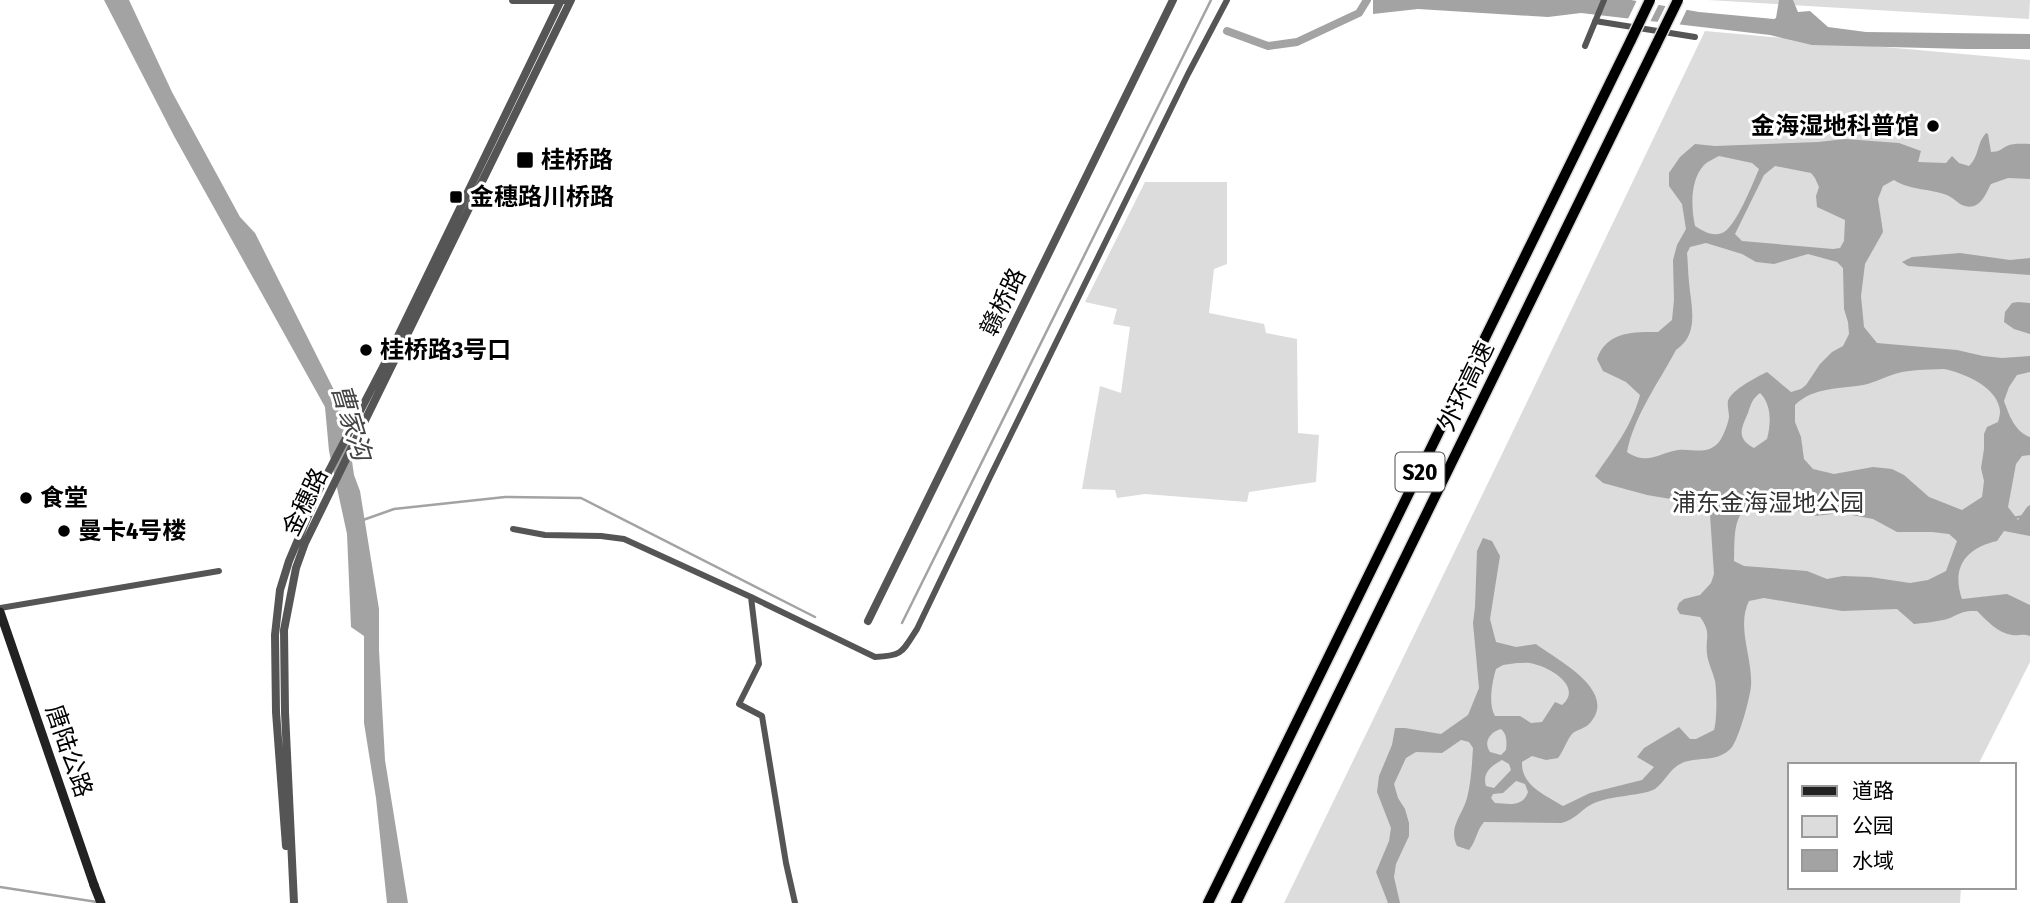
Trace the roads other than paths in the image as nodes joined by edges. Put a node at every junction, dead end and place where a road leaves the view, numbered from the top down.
1 (513, 0) edge
2 (561, 0) edge
3 (571, 0) edge
4 (1173, 0) edge
5 (1227, 0) edge
6 (1604, 0) edge
7 (1650, 0) edge
8 (1678, 0) edge
9 (1596, 19) junction
10 (1695, 37) dead end
11 (1584, 46) dead end
12 (368, 405) junction
13 (513, 529) dead end
14 (219, 571) dead end
15 (751, 597) junction
16 (0, 610) edge
17 (868, 621) dead end
18 (6, 642) edge
19 (101, 903) edge
20 (292, 903) edge
21 (795, 903) edge
22 (1208, 903) edge
23 (1236, 903) edge

1 - 2 street
2 - 3 street
2 - 12 street, 金穗路
3 - 12 street, 金穗路
4 - 17 street, 赣桥路
5 - 15 street
6 - 9 street
7 - 22 highway, 外环高速 / S20, bridge
8 - 23 highway, 外环高速 / S20, bridge
9 - 10 street
9 - 11 street
12 - 20 street, 金穗路
12 - 20 street, 金穗路
13 - 15 street
14 - 16 street
15 - 21 street
16 - 18 main road, 唐陆公路
18 - 19 main road, 唐陆公路, bridge

